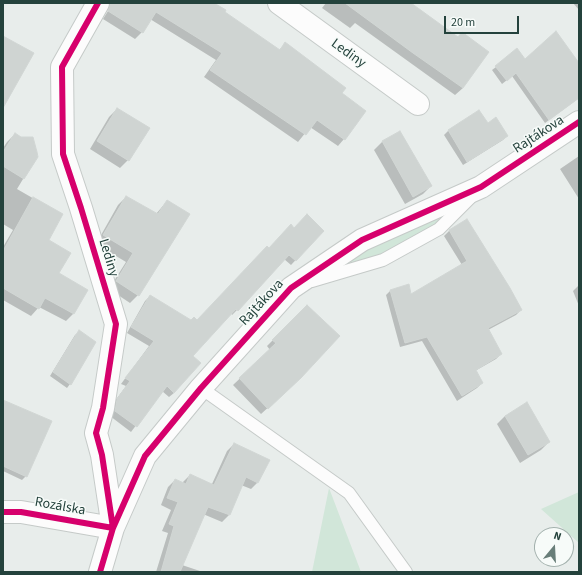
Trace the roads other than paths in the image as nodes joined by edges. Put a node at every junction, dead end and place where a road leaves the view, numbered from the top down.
1 (98, 3) edge
2 (279, 3) edge
3 (418, 104) dead end
4 (579, 122) edge
5 (201, 388) junction
6 (3, 512) edge
7 (114, 528) junction
8 (100, 572) edge
9 (406, 572) edge

1 - 7 street, Lediny
2 - 3 street, Lediny
4 - 5 street, Rajtákova
5 - 7 street, Rajtákova
5 - 9 lane
6 - 7 street, Rozálska
7 - 8 street, Rajtákova

